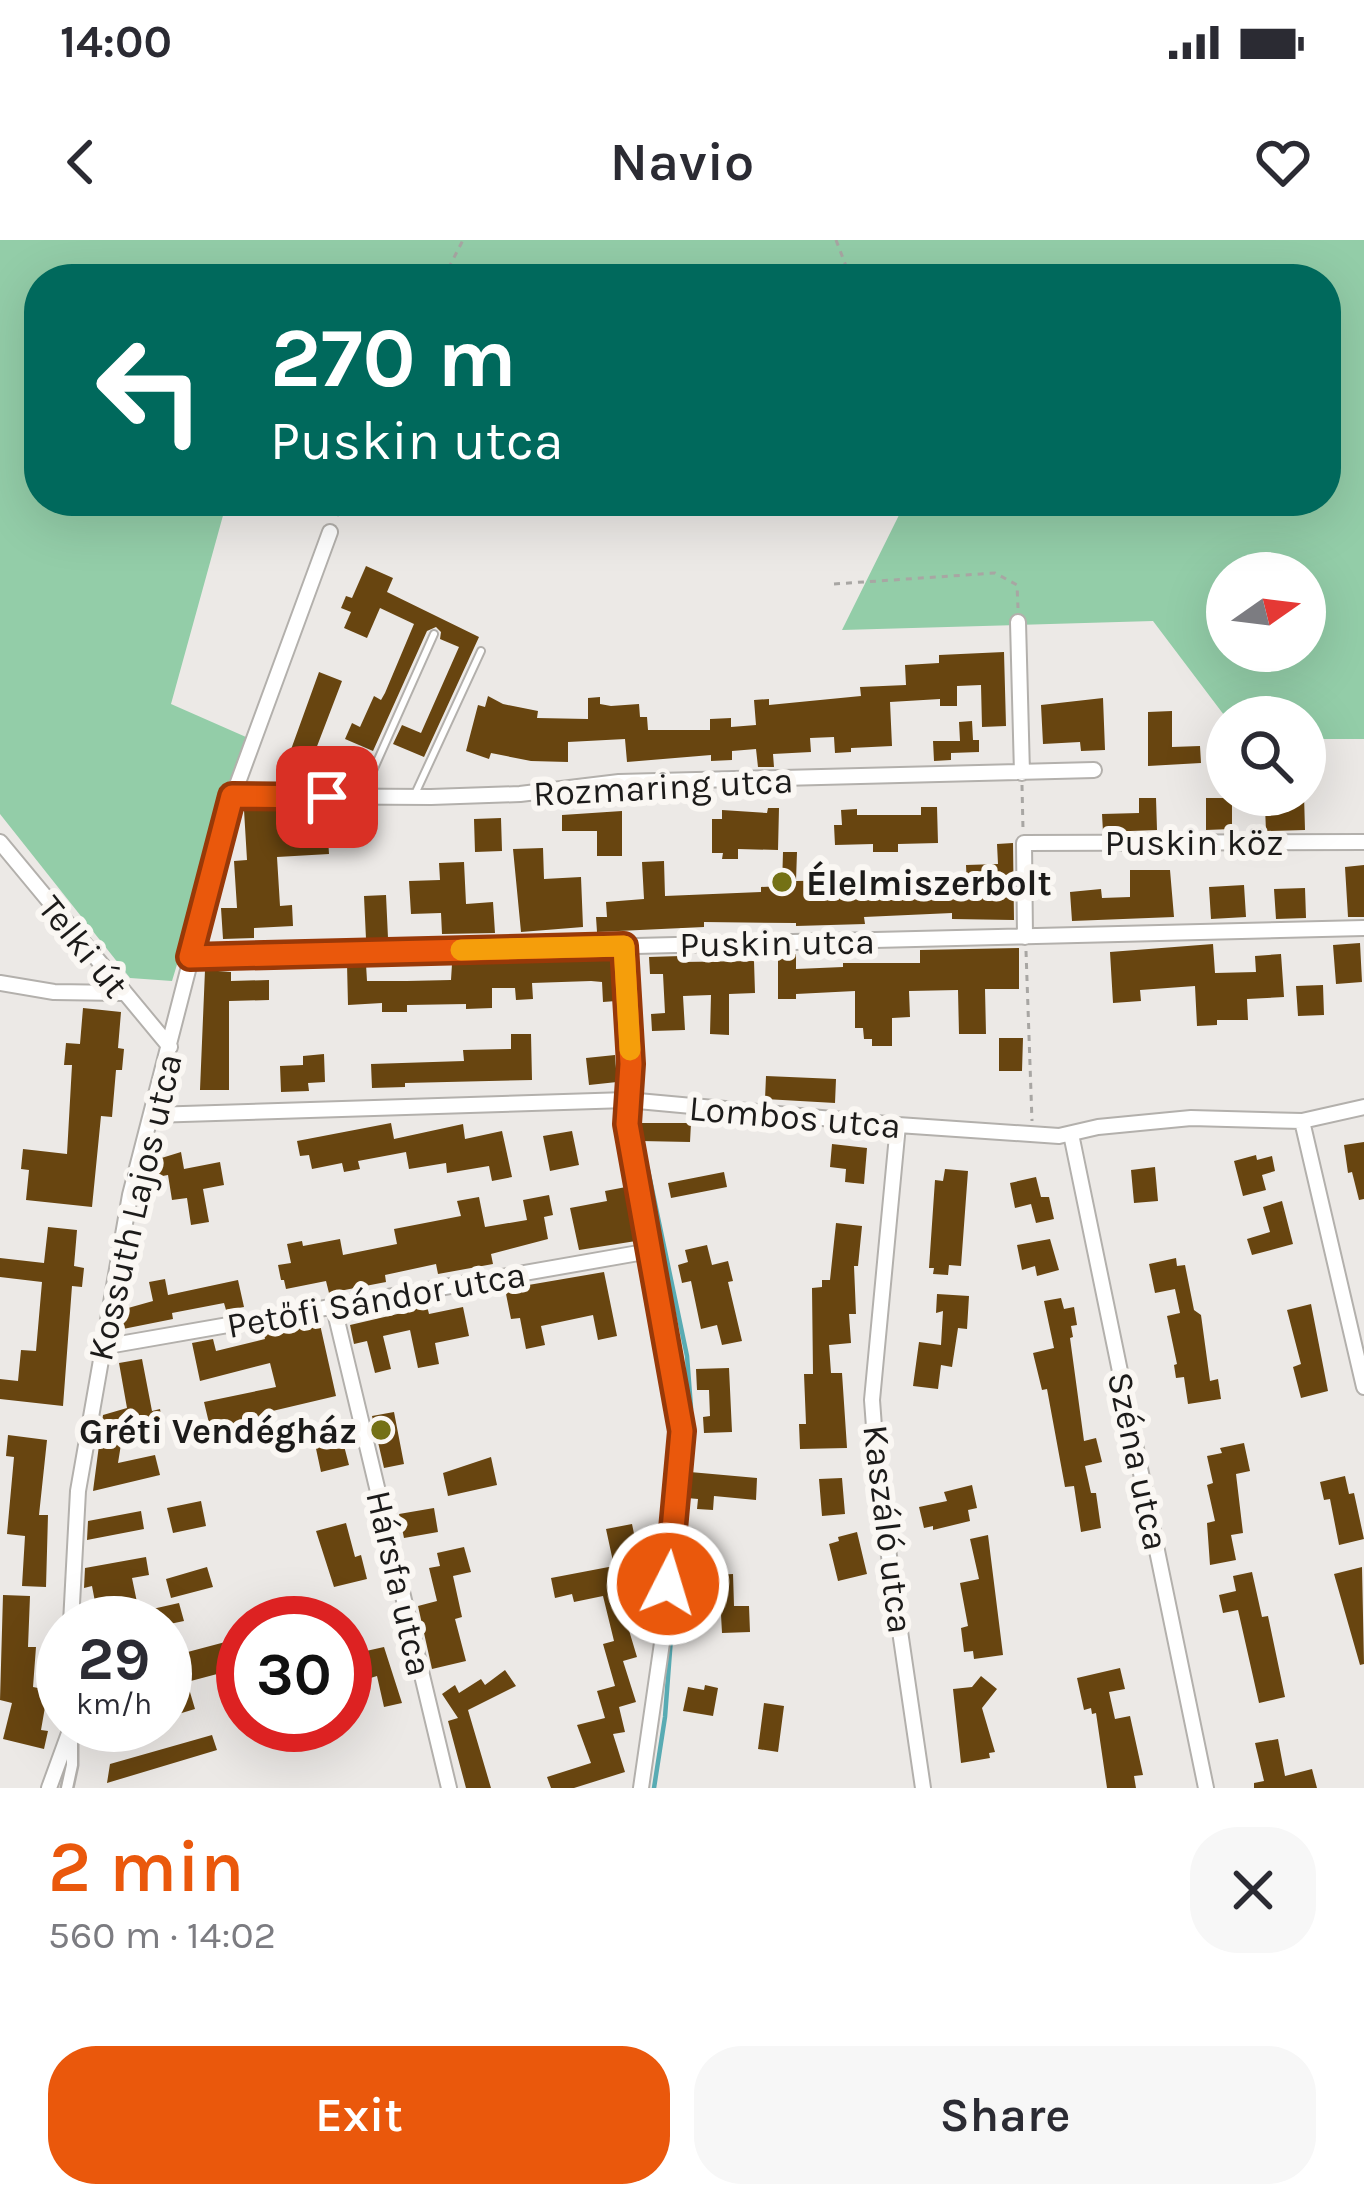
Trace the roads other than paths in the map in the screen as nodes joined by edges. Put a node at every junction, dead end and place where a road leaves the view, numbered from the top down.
1 (330, 532) road end
2 (1018, 622) road end
3 (434, 634) dead end
4 (482, 651) dead end
5 (1094, 770) dead end
6 (1022, 773) junction
7 (232, 796) junction
8 (362, 797) junction
9 (413, 797) junction
10 (0, 842) edge
11 (1364, 842) edge
12 (1364, 928) edge
13 (1025, 937) junction
14 (624, 946) junction
15 (190, 957) junction
16 (0, 983) edge
17 (122, 993) junction
18 (170, 1047) junction
19 (627, 1100) junction
20 (1364, 1107) edge
21 (151, 1115) junction
22 (1302, 1121) junction
23 (898, 1125) junction
24 (1072, 1133) junction
25 (650, 1251) junction
26 (334, 1308) junction
27 (102, 1347) junction
28 (1364, 1387) edge
29 (72, 1596) edge
30 (63, 1752) edge
31 (73, 1752) edge
32 (640, 1787) edge
33 (49, 1788) edge
34 (67, 1788) edge
35 (449, 1788) edge
36 (923, 1788) edge
37 (1206, 1788) edge

1 - 7 street, Kossuth Lajos utca
2 - 6 street
3 - 8 lane
4 - 9 lane
5 - 6 street, Rozmaring utca
6 - 9 street, Rozmaring utca
7 - 8 street, Rozmaring utca
7 - 15 street, Kossuth Lajos utca
8 - 9 street, Rozmaring utca
10 - 17 street, Telki út
11 - 13 street, Puskin köz
12 - 13 street, Puskin utca
13 - 14 street, Puskin utca
14 - 15 street, Puskin utca
14 - 19 street
15 - 18 street, Kossuth Lajos utca
16 - 17 street
17 - 18 street, Telki út
18 - 21 street, Kossuth Lajos utca
19 - 21 street, Lombos utca
19 - 23 street, Lombos utca
19 - 25 street
20 - 22 street, Lombos utca
21 - 27 street, Kossuth Lajos utca
22 - 24 street, Lombos utca
22 - 28 street
23 - 24 street, Lombos utca
23 - 36 street, Kaszáló utca
24 - 37 street, Széna utca
25 - 26 street, Petőfi Sándor utca
25 - 32 street
26 - 27 street, Petőfi Sándor utca
26 - 35 street, Hársfa utca
27 - 29 street, Kossuth Lajos utca
30 - 33 street
31 - 34 street

